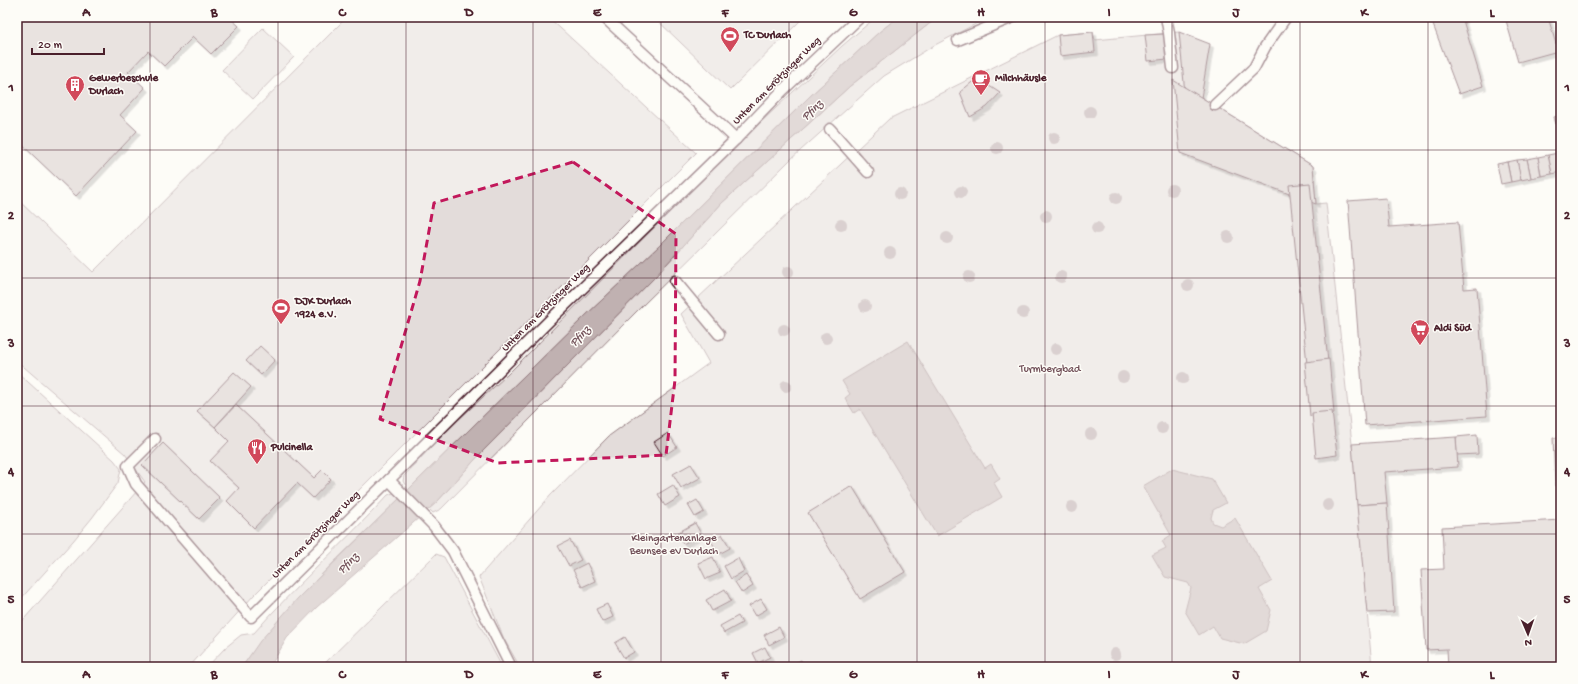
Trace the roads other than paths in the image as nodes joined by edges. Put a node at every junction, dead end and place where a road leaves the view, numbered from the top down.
1 (604, 17) edge
2 (860, 17) edge
3 (1013, 17) edge
4 (1166, 17) edge
5 (1286, 17) edge
6 (958, 40) dead end
7 (1173, 68) dead end
8 (1215, 105) dead end
9 (830, 129) dead end
10 (736, 139) junction
11 (868, 172) dead end
12 (675, 281) dead end
13 (719, 334) dead end
14 (155, 439) dead end
15 (389, 480) junction
16 (511, 667) edge

1 - 10 lane
2 - 10 lane, Unten am Grötzinger Weg
3 - 6 lane
4 - 7 lane
5 - 8 lane
9 - 11 lane
10 - 15 lane, Unten am Grötzinger Weg
12 - 13 lane
14 - 15 lane, Unten am Grötzinger Weg
15 - 16 lane

